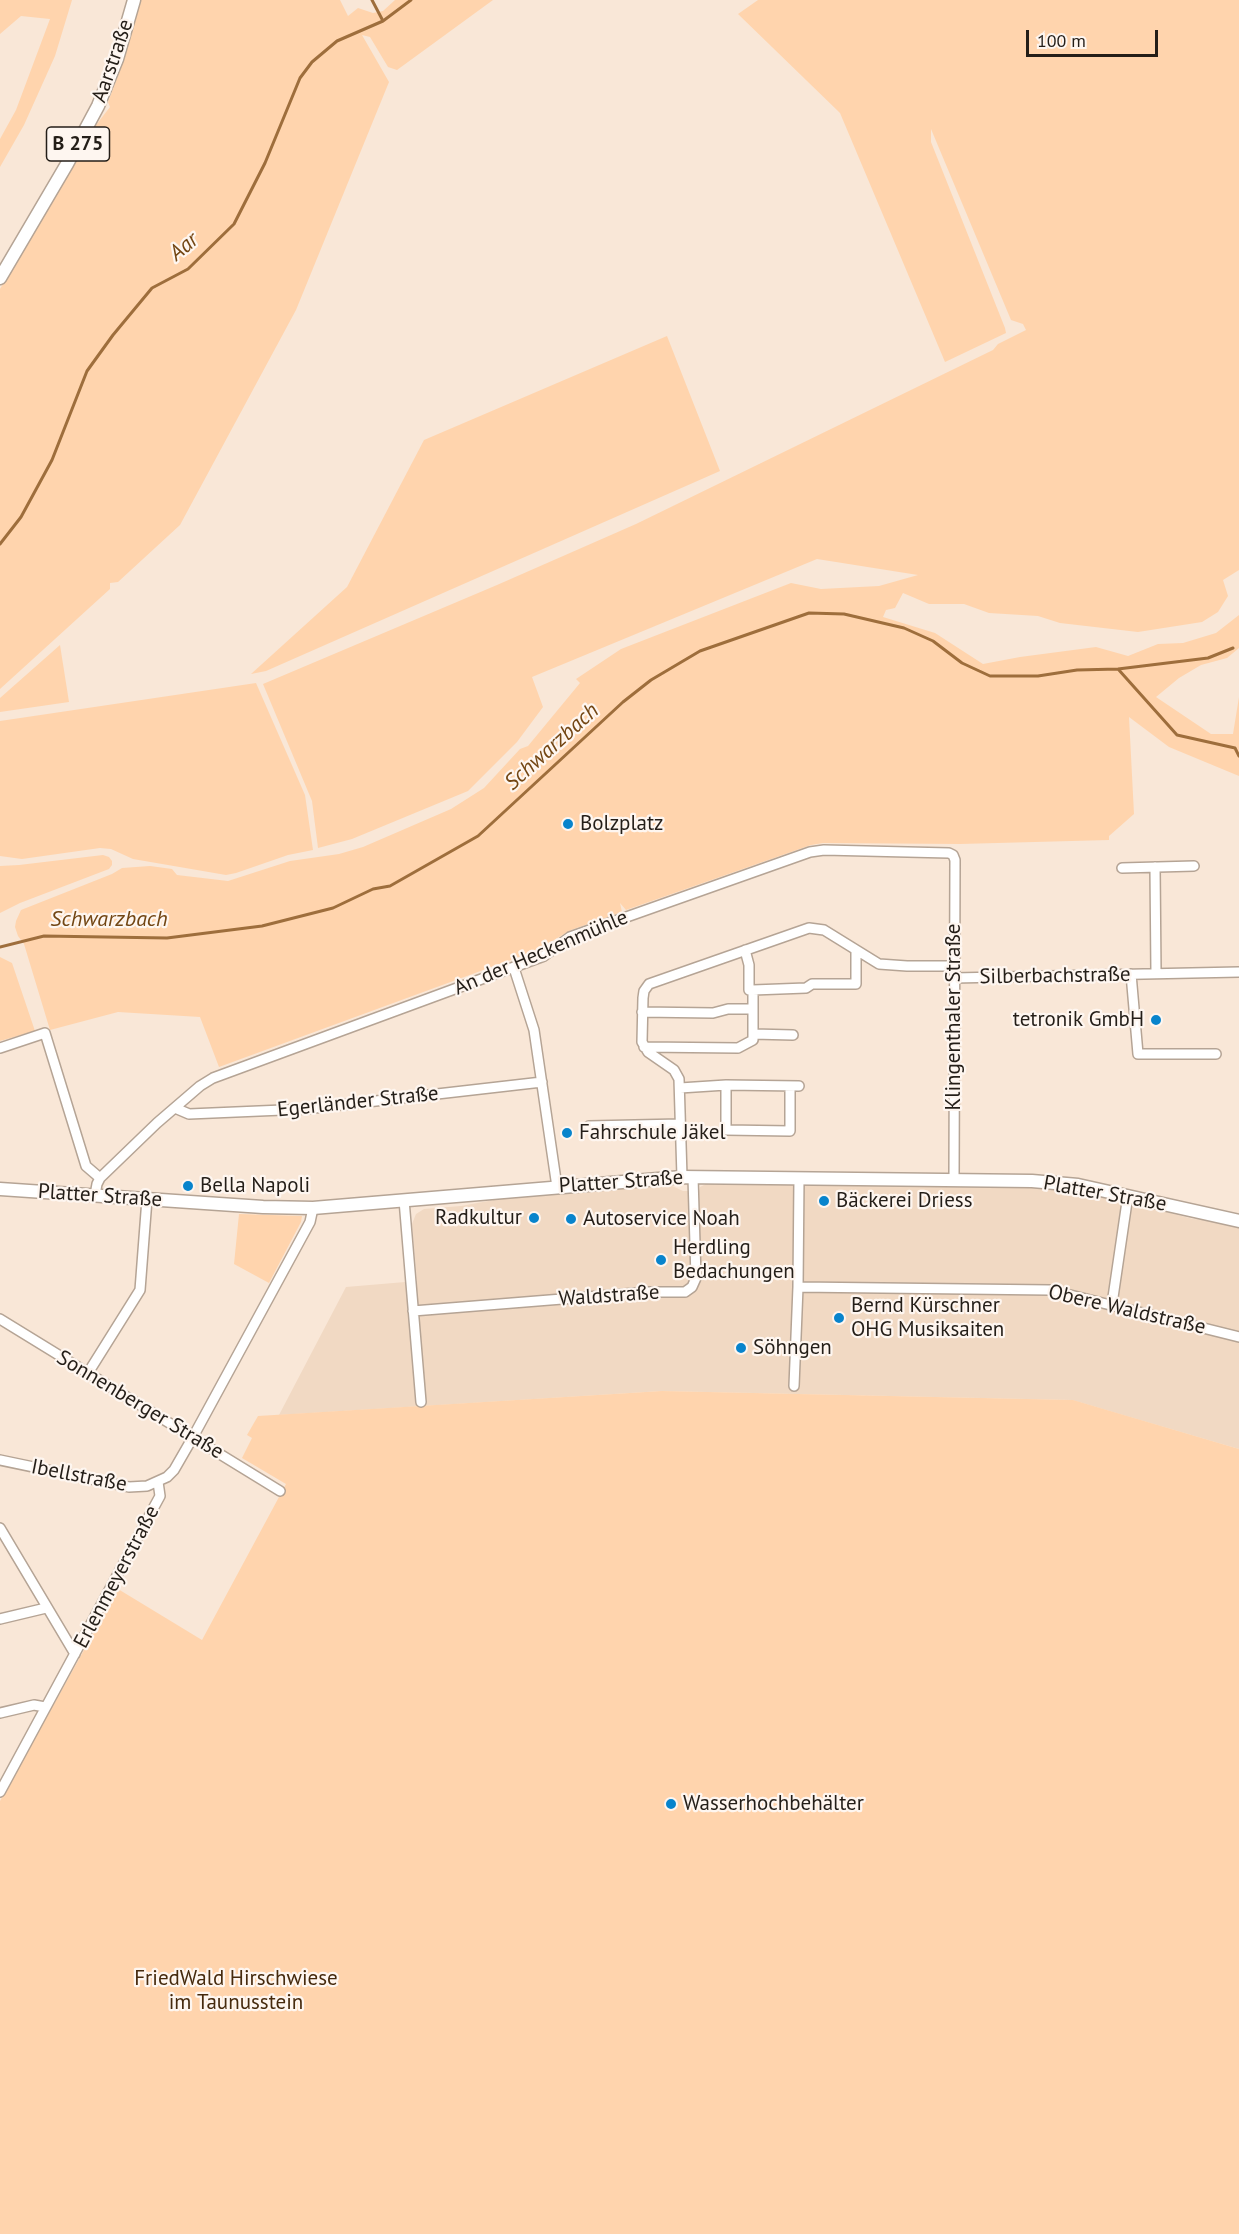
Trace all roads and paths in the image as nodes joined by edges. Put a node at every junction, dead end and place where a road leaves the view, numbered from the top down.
1 (134, 0) edge
2 (0, 278) edge
3 (953, 855) joint
4 (1194, 866) dead end
5 (1155, 867) junction
6 (1122, 868) dead end
7 (744, 950) junction
8 (856, 950) junction
9 (954, 966) junction
10 (514, 968) junction
11 (1239, 972) edge
12 (1156, 973) junction
13 (1131, 974) junction
14 (954, 978) junction
15 (753, 990) junction
16 (753, 1009) junction
17 (642, 1012) junction
18 (753, 1034) junction
19 (793, 1035) dead end
20 (644, 1047) junction
21 (0, 1048) edge
22 (1216, 1054) dead end
23 (542, 1082) junction
24 (726, 1085) junction
25 (680, 1088) junction
26 (175, 1108) junction
27 (680, 1124) junction
28 (589, 1125) dead end
29 (688, 1177) junction
30 (100, 1178) junction
31 (799, 1178) junction
32 (954, 1180) junction
33 (557, 1187) junction
34 (0, 1189) edge
35 (95, 1195) junction
36 (1128, 1195) junction
37 (147, 1199) junction
38 (404, 1200) junction
39 (313, 1208) junction
40 (1239, 1221) edge
41 (798, 1287) junction
42 (1112, 1304) junction
43 (413, 1311) junction
44 (0, 1319) edge
45 (1239, 1338) edge
46 (88, 1373) junction
47 (794, 1386) dead end
48 (421, 1402) dead end
49 (193, 1437) junction
50 (0, 1460) edge
51 (158, 1482) junction
52 (280, 1491) dead end
53 (0, 1528) edge
54 (46, 1608) junction
55 (0, 1619) edge
56 (75, 1654) junction
57 (45, 1707) junction
58 (0, 1713) edge
59 (0, 1792) edge

1 - 2 main road, Aarstraße / B 275
3 - 9 street, Klingenthaler Straße
3 - 10 street, An der Heckenmühle
4 - 5 street
5 - 6 street
5 - 12 street, Silberbachstraße
7 - 8 street
7 - 15 street
7 - 17 street
8 - 9 street
8 - 15 street
9 - 14 street, Klingenthaler Straße
10 - 23 street
10 - 26 street, An der Heckenmühle
11 - 12 street, Silberbachstraße
12 - 13 street, Silberbachstraße
13 - 14 street, Silberbachstraße
13 - 22 street
14 - 32 street, Klingenthaler Straße
15 - 16 street
16 - 17 street
16 - 18 street
17 - 20 street
18 - 19 street
18 - 20 street
20 - 25 street
21 - 30 street
23 - 26 street, Egerländer Straße
23 - 33 street
24 - 24 street
24 - 25 street
25 - 27 street, Waldstraße
26 - 30 street, An der Heckenmühle
27 - 28 street
27 - 29 street, Waldstraße
29 - 31 main road, Platter Straße
29 - 33 main road, Platter Straße
29 - 43 street, Waldstraße
30 - 35 street
31 - 32 main road, Platter Straße
31 - 41 street
32 - 36 main road, Platter Straße
33 - 38 main road, Platter Straße
34 - 35 main road, Platter Straße
35 - 37 main road, Platter Straße
36 - 40 main road, Platter Straße
36 - 42 street
37 - 39 main road, Platter Straße
37 - 46 street
38 - 39 main road, Platter Straße
38 - 43 street
39 - 49 street, Erlenmeyerstraße
41 - 42 street, Obere Waldstraße
41 - 47 street
42 - 45 street, Obere Waldstraße
43 - 48 street
44 - 46 street, Sonnenberger Straße
46 - 49 street, Sonnenberger Straße
49 - 51 street, Erlenmeyerstraße
49 - 52 street, Sonnenberger Straße
50 - 51 street, Ibellstraße
51 - 56 street, Erlenmeyerstraße
53 - 54 street
54 - 55 street
54 - 56 street
56 - 57 street, Erlenmeyerstraße
57 - 58 street
57 - 59 street, Erlenmeyerstraße

